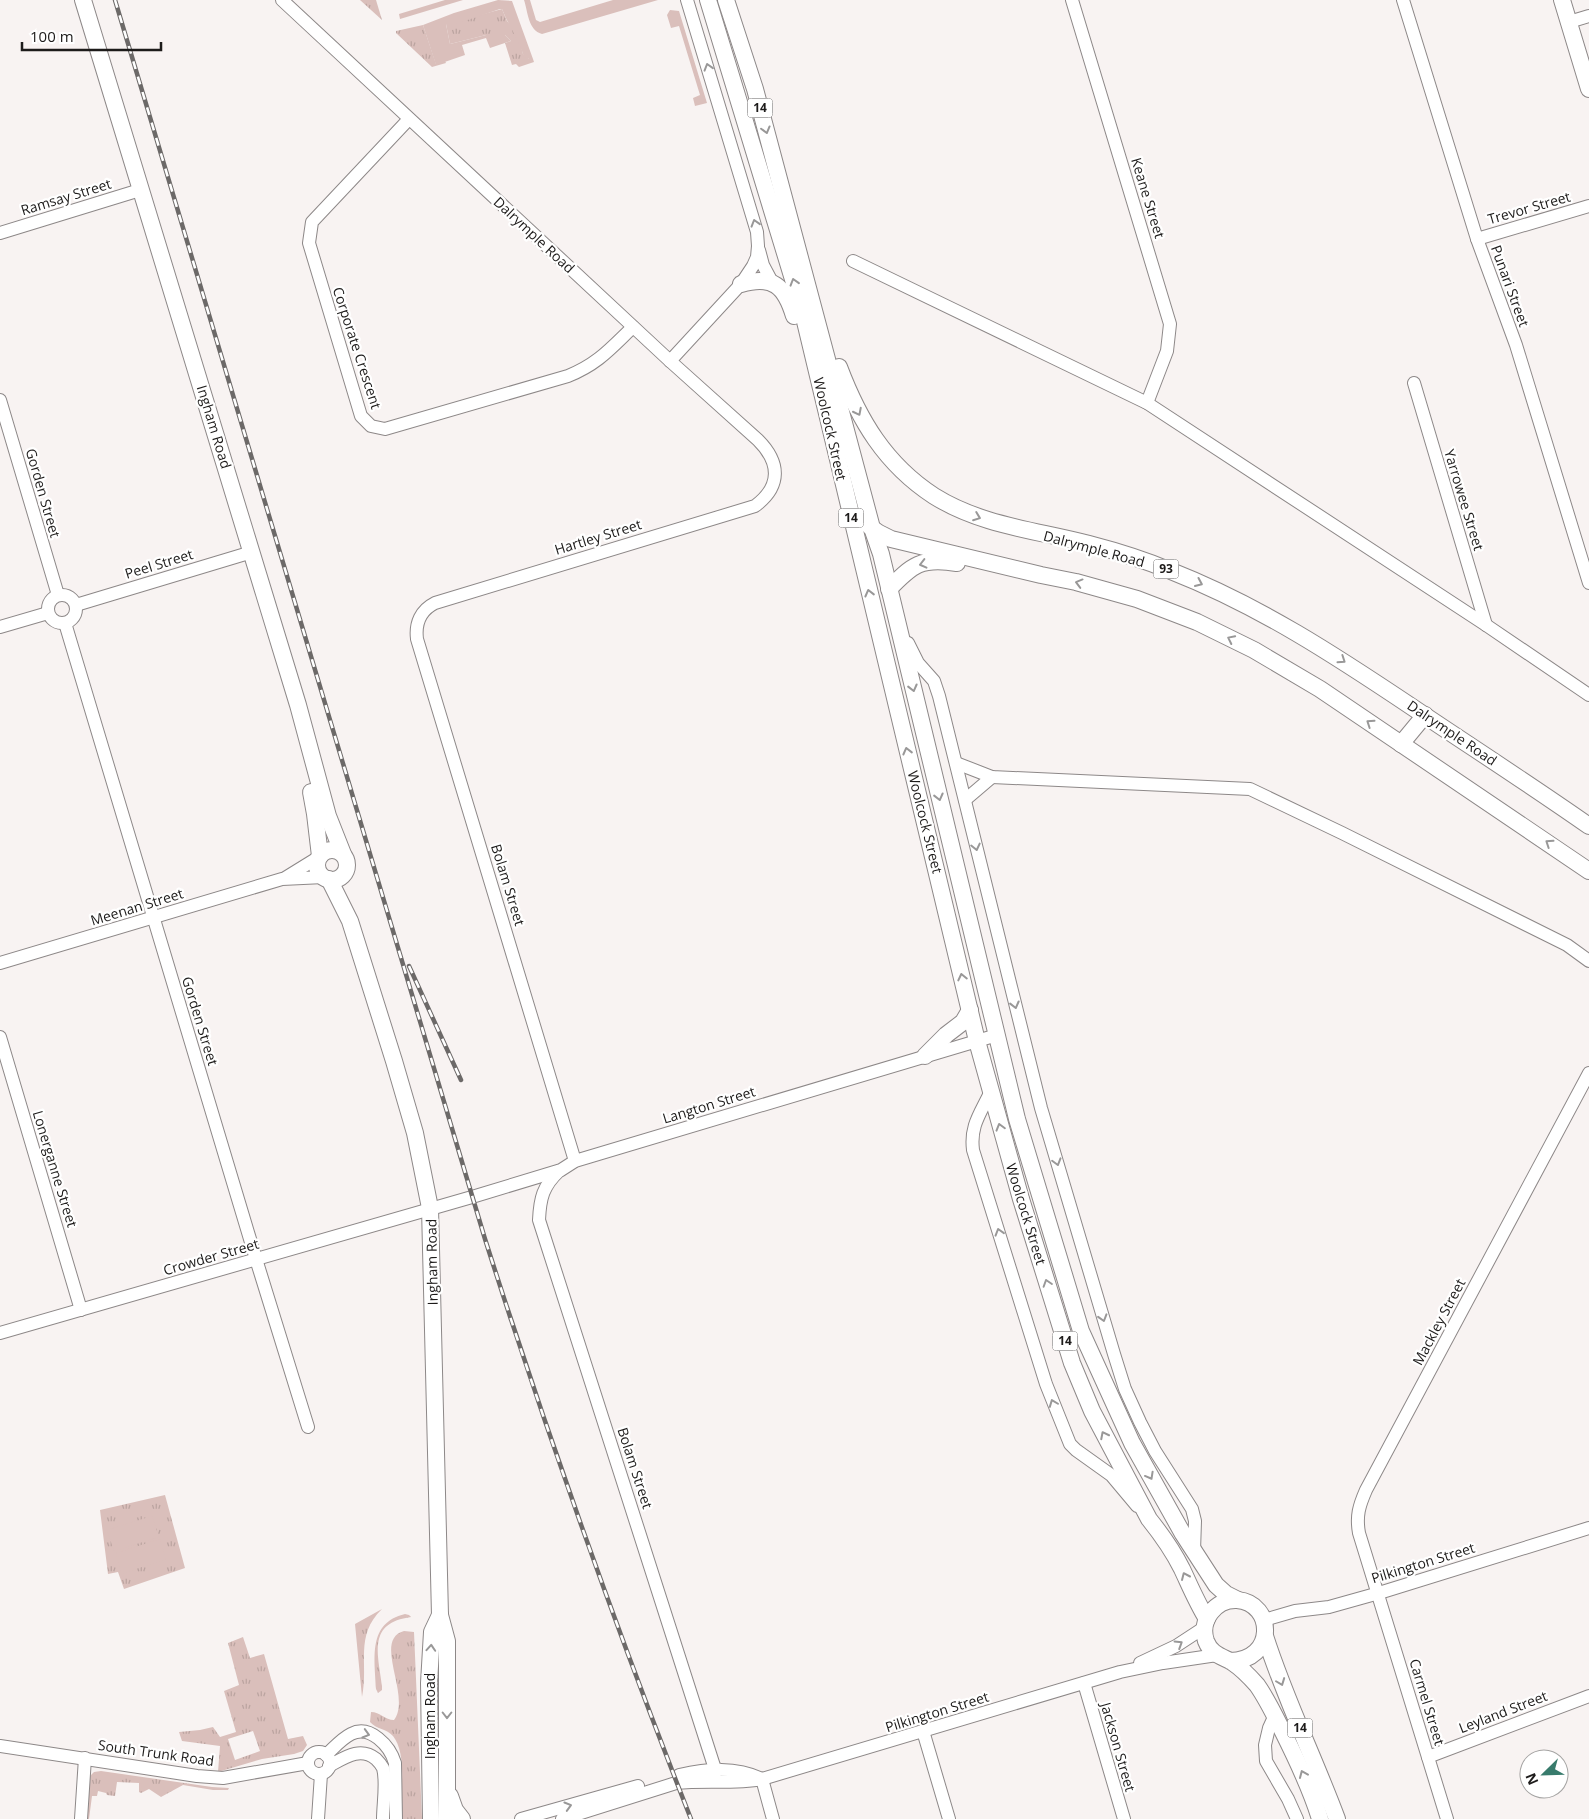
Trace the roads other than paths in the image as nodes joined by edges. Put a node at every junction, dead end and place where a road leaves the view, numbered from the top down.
1 (74, 0) edge
2 (83, 0) edge
3 (282, 0) edge
4 (687, 0) edge
5 (708, 0) edge
6 (726, 0) edge
7 (1072, 0) edge
8 (1403, 0) edge
9 (1562, 0) edge
10 (1572, 0) edge
11 (1578, 19) edge
12 (1589, 58) edge
13 (1589, 88) edge
14 (409, 119) junction
15 (136, 192) junction
16 (1589, 206) edge
17 (0, 233) edge
18 (1477, 239) junction
19 (758, 246) junction
20 (854, 261) dead end
21 (772, 282) junction
22 (741, 284) junction
23 (808, 285) junction
24 (633, 327) junction
25 (670, 362) junction
26 (1414, 383) dead end
27 (821, 392) junction
28 (0, 400) edge
29 (1147, 403) junction
30 (775, 475) joint
31 (863, 494) junction
32 (847, 501) junction
33 (872, 528) junction
34 (247, 553) junction
35 (1041, 575) junction
36 (1589, 584) edge
37 (889, 589) junction
38 (58, 595) junction
39 (76, 605) junction
40 (894, 611) junction
41 (48, 613) junction
42 (419, 618) joint
43 (66, 623) junction
44 (1486, 625) junction
45 (0, 627) edge
46 (1589, 695) edge
47 (1424, 715) junction
48 (1401, 744) junction
49 (956, 763) junction
50 (992, 777) junction
51 (965, 800) junction
52 (1589, 826) edge
53 (343, 854) junction
54 (319, 857) junction
55 (1589, 870) edge
56 (332, 877) junction
57 (282, 879) junction
58 (154, 917) junction
59 (1589, 961) edge
60 (0, 963) edge
61 (970, 1010) junction
62 (997, 1035) junction
63 (0, 1037) edge
64 (977, 1041) junction
65 (925, 1056) junction
66 (1589, 1073) edge
67 (990, 1093) junction
68 (576, 1161) junction
69 (561, 1170) junction
70 (430, 1208) junction
71 (256, 1259) junction
72 (81, 1310) junction
73 (0, 1333) edge
74 (308, 1426) dead end
75 (1149, 1519) junction
76 (1589, 1528) edge
77 (1194, 1551) junction
78 (1378, 1593) junction
79 (1238, 1600) junction
80 (440, 1615) junction
81 (1206, 1623) junction
82 (1264, 1628) junction
83 (1223, 1658) junction
84 (1120, 1672) junction
85 (1084, 1683) junction
86 (1589, 1696) edge
87 (1275, 1715) junction
88 (923, 1732) junction
89 (0, 1746) edge
90 (1428, 1756) junction
91 (85, 1758) junction
92 (308, 1763) junction
93 (325, 1765) junction
94 (715, 1775) junction
95 (762, 1779) junction
96 (446, 1787) junction
97 (579, 1813) junction
98 (81, 1819) edge
99 (318, 1819) edge
100 (383, 1819) edge
101 (396, 1819) edge
102 (431, 1819) edge
103 (446, 1819) edge
104 (462, 1819) edge
105 (521, 1819) edge
106 (562, 1819) edge
107 (566, 1819) edge
108 (773, 1819) edge
109 (949, 1819) edge
110 (1124, 1819) edge
111 (1297, 1819) edge
112 (1320, 1819) edge
113 (1337, 1819) edge
114 (1447, 1819) edge

1 - 15 main road, Ingham Road
2 - 15 main road, Ingham Road
3 - 14 street, Dalrymple Road
19 -> 4 street
27 -> 5 main road, Woolcock Street / 14
6 -> 23 main road, Woolcock Street / 14
7 - 29 street, Keane Street
8 - 18 street, Punari Street
9 - 11 main road
10 - 11 main road
11 - 12 main road
11 - 13 main road
14 - 24 street, Dalrymple Road
14 - 24 street, Corporate Crescent
15 - 17 street, Ramsay Street
15 - 34 main road, Ingham Road
16 - 18 street, Trevor Street
18 - 36 street, Punari Street
19 - 21 street
19 - 22 street
20 - 29 street
21 - 22 main road
21 - 27 main road
22 - 25 street
23 - 31 main road, Woolcock Street / 14
23 -> 47 main road, Dalrymple Road / 93
24 - 25 street, Dalrymple Road
25 - 30 street, Dalrymple Road
26 - 44 street, Yarrowee Street
27 - 32 main road, Woolcock Street / 14
28 - 38 street, Gorden Street
29 - 44 street
30 - 42 street, Hartley Street
31 - 32 main road
31 - 33 main road, Woolcock Street / 14
32 - 33 main road
61 -> 32 main road, Woolcock Street / 14
33 - 35 main road
33 - 37 main road, Woolcock Street / 14
34 - 39 street, Peel Street
34 - 53 main road, Ingham Road
34 - 54 main road, Ingham Road
35 -> 37 main road
48 -> 35 main road
37 - 40 main road, Woolcock Street / 14
38 - 39 street
38 - 41 street
39 - 43 street
40 - 49 street
40 -> 62 main road, Woolcock Street / 14
41 - 43 street
41 - 45 street
42 - 68 street, Bolam Street
43 - 58 street, Gorden Street
44 - 46 street
47 - 48 main road
47 - 52 main road, Dalrymple Road / 93
55 -> 48 main road
49 - 50 street
49 - 51 street
50 - 51 street
50 - 59 street
51 -> 77 street
53 - 54 main road
53 - 56 main road
54 - 56 main road
54 - 57 street, Meenan Street
56 - 57 street, Meenan Street
56 - 70 main road, Ingham Road
57 - 58 street, Meenan Street
58 - 60 street, Meenan Street
58 - 71 street, Gorden Street
61 - 64 main road, Woolcock Street / 14
61 - 65 main road
62 - 64 street, Langton Street
62 -> 77 main road, Woolcock Street / 14
63 - 72 street, Lonerganne Street
64 - 65 street, Langton Street
64 - 67 main road, Woolcock Street / 14
65 - 68 street, Langton Street
66 - 78 street, Mackley Street
75 -> 67 main road, Woolcock Street / 14
75 -> 67 street
68 - 69 street, Langton Street
69 - 70 street, Langton Street
69 - 94 street, Bolam Street
70 - 71 street, Crowder Street
70 - 80 main road, Ingham Road
71 - 72 street, Crowder Street
71 - 74 street, Gorden Street
72 - 73 street, Crowder Street
81 -> 75 main road, Woolcock Street / 14
76 - 78 street, Pilkington Street
77 - 79 main road, Woolcock Street / 14
78 - 82 street, Pilkington Street
78 - 90 street, Carmel Street
79 - 81 main road
79 - 82 main road, 14
80 -> 96 main road, Ingham Road
102 -> 80 main road, Ingham Road
81 - 83 main road, 14
84 -> 81 street, Pilkington Street
82 - 83 main road
82 -> 113 main road, 14
83 - 84 street, Pilkington Street
83 - 87 main road, 14
84 - 85 street, Pilkington Street
85 - 88 street, Pilkington Street
85 - 110 street, Jackson Street
86 - 90 street, Leyland Street
87 - 111 street
112 -> 87 main road, 14
88 - 95 street, Pilkington Street
88 - 109 street
89 - 91 street, South Trunk Road
90 - 114 street, Carmel Street
91 - 92 street, South Trunk Road
91 - 98 street
92 - 93 street
92 - 93 street, South Trunk Road
93 - 99 street
93 - 100 street
93 -> 101 street
94 - 95 street, Pilkington Street
94 - 97 street, Pilkington Street
105 -> 94 street, Pilkington Street
95 - 108 street
96 - 103 main road, Ingham Road
96 - 104 main road
97 - 106 street, Pilkington Street
97 - 107 street

